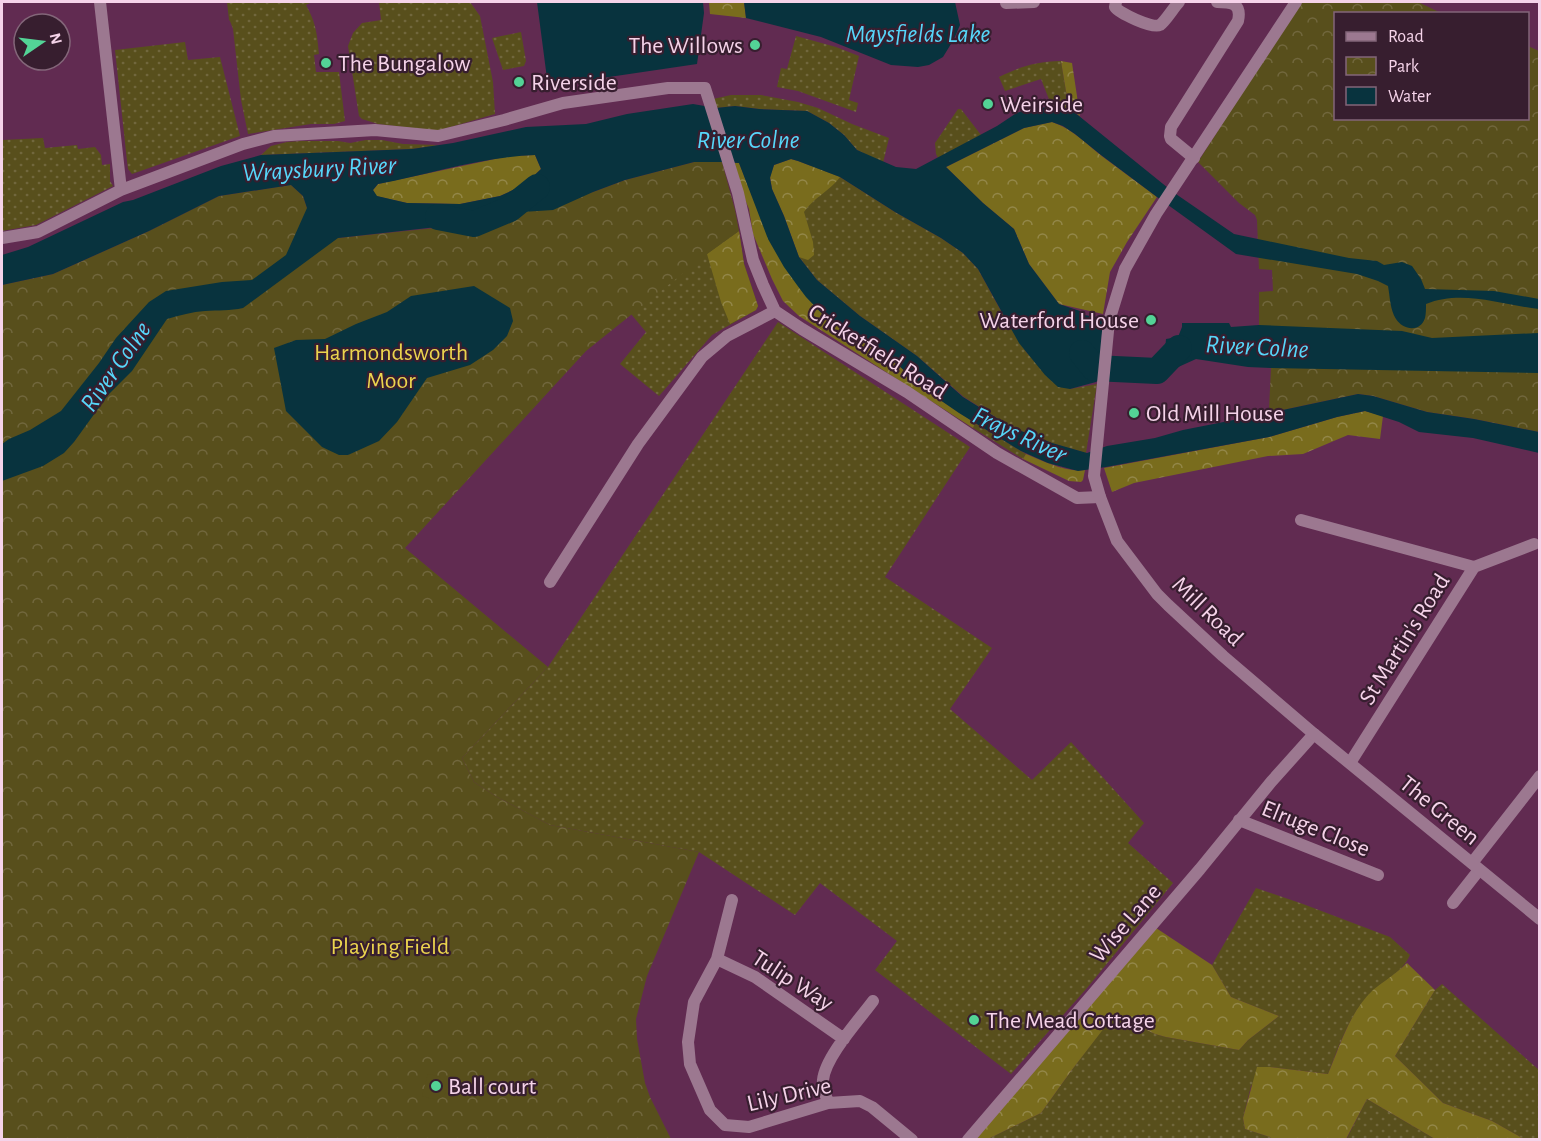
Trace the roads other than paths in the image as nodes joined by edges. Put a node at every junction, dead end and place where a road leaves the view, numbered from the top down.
1 (100, 2) edge
2 (1006, 2) edge
3 (1034, 2) edge
4 (1116, 2) edge
5 (1179, 2) edge
6 (1217, 2) edge
7 (1296, 2) edge
8 (1194, 158) junction
9 (121, 190) junction
10 (2, 238) edge
11 (775, 311) junction
12 (1100, 497) junction
13 (1301, 520) dead end
14 (1534, 544) dead end
15 (1474, 567) junction
16 (550, 582) dead end
17 (1314, 734) junction
18 (1350, 764) junction
19 (1539, 776) edge
20 (1239, 820) junction
21 (1476, 867) junction
22 (1378, 874) dead end
23 (732, 900) dead end
24 (1453, 903) dead end
25 (1539, 919) edge
26 (717, 959) junction
27 (873, 1001) dead end
28 (844, 1039) junction
29 (828, 1103) junction
30 (912, 1140) edge
31 (968, 1140) edge

1 - 9 street
2 - 3 street
4 - 5 street
6 - 8 street
7 - 8 street
8 - 12 street, Mill Road
9 - 10 street
9 - 11 street, Cricketfield Road
11 - 12 street, Cricketfield Road
11 - 16 street
12 - 17 street, Mill Road
13 - 15 street, St Martin's Road
14 - 15 street
15 - 18 street, St Martin's Road
17 - 18 street, The Green
17 - 20 street, Wise Lane
18 - 21 street, The Green
19 - 21 street
20 - 22 street, Elruge Close
20 - 31 street, Wise Lane
21 - 24 street
21 - 25 street, The Green
23 - 26 street, Lily Drive
26 - 28 street, Tulip Way
26 - 29 street, Lily Drive
27 - 28 street
28 - 29 street
29 - 30 street, Lily Drive

